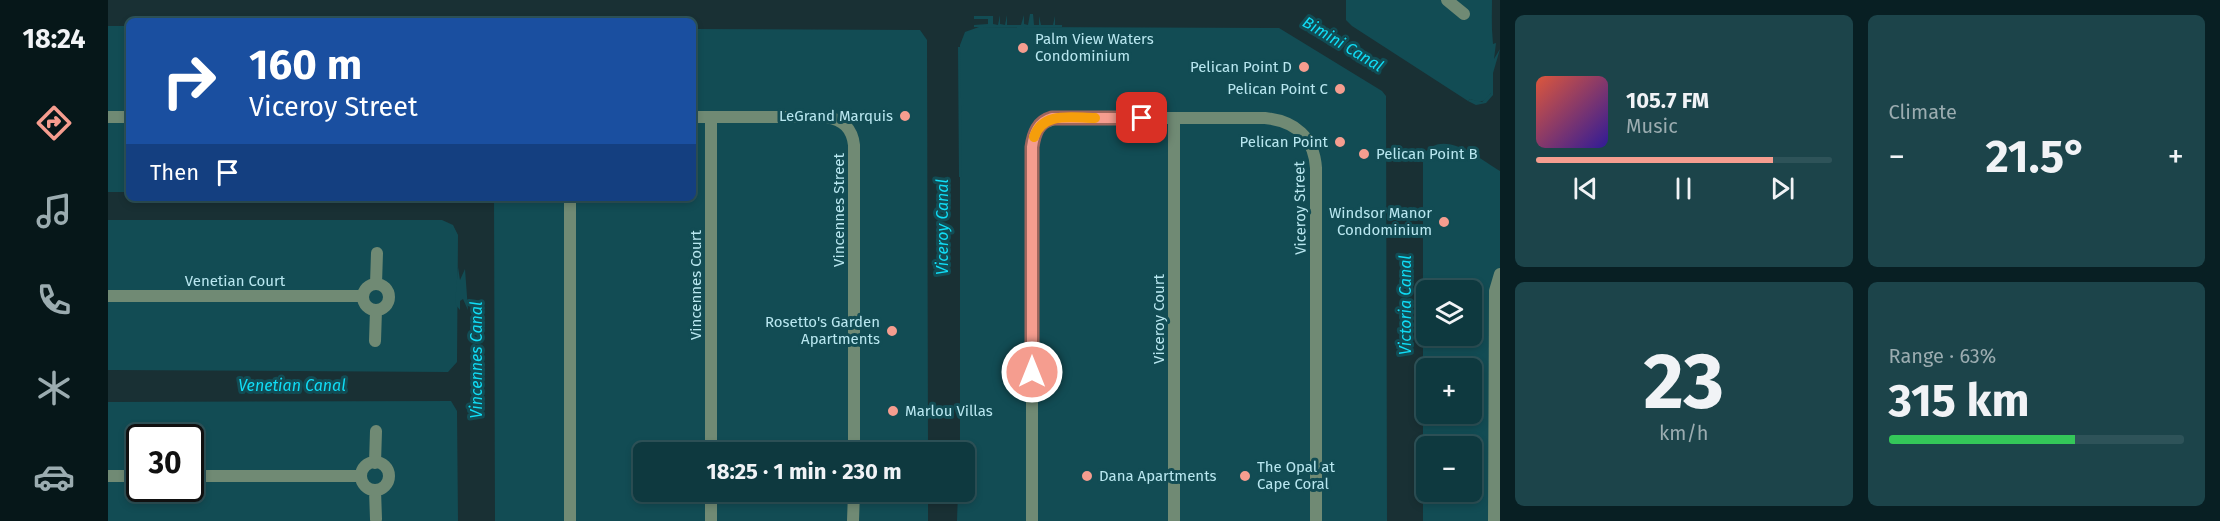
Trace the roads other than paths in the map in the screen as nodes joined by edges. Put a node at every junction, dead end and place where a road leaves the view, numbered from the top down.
1 (1447, 0) edge
2 (1464, 14) dead end
3 (108, 117) edge
4 (126, 117) edge
5 (696, 117) edge
6 (711, 118) junction
7 (1173, 118) junction
8 (570, 201) edge
9 (377, 253) dead end
10 (1500, 274) edge
11 (376, 284) junction
12 (108, 296) edge
13 (363, 296) junction
14 (376, 310) junction
15 (375, 341) dead end
16 (376, 431) dead end
17 (711, 442) edge
18 (854, 442) edge
19 (375, 462) junction
20 (108, 476) edge
21 (126, 476) edge
22 (204, 476) edge
23 (361, 476) junction
24 (375, 490) junction
25 (711, 502) edge
26 (854, 502) edge
27 (376, 519) dead end
28 (570, 521) edge
29 (711, 521) edge
30 (854, 521) edge
31 (1032, 521) edge
32 (1174, 521) edge
33 (1316, 521) edge
34 (1494, 521) edge

1 - 2 street
3 - 4 street
5 - 6 street, Vincennes Street
6 - 17 street, Vincennes Court
6 - 18 street, Vincennes Street
7 - 31 street, Viceroy Street
7 - 32 street, Viceroy Court
7 - 33 street, Viceroy Street
8 - 28 street
9 - 11 street
10 - 34 street
11 - 13 street
11 - 14 street
12 - 13 street, Venetian Court
13 - 14 street
14 - 15 street
16 - 19 street
19 - 23 street
19 - 24 street
20 - 21 street
22 - 23 street
23 - 24 street
24 - 27 street
25 - 29 street
26 - 30 street

